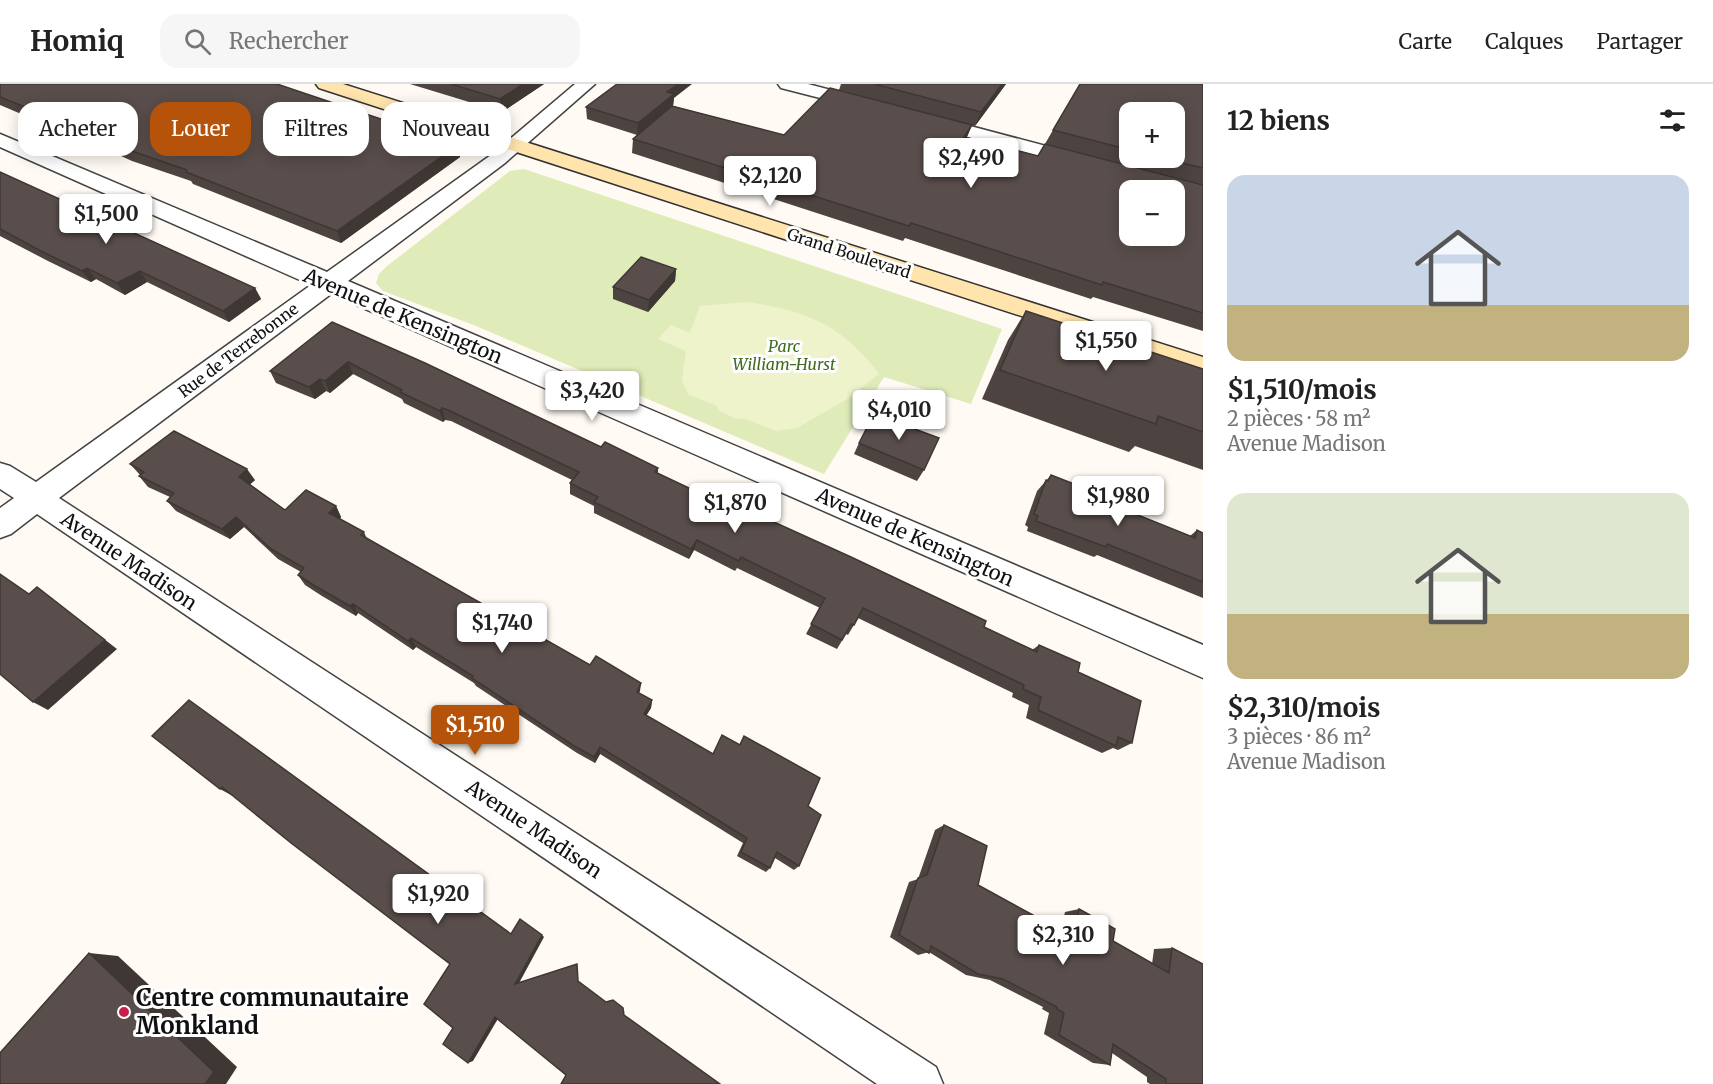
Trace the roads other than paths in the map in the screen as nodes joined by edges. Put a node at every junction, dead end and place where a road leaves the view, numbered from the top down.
1 (325, 84) edge
2 (586, 84) edge
3 (787, 84) edge
4 (880, 108) edge
5 (903, 114) edge
6 (0, 140) edge
7 (515, 146) junction
8 (1099, 166) edge
9 (328, 284) junction
10 (1203, 366) edge
11 (0, 474) edge
12 (37, 500) junction
13 (0, 525) edge
14 (1203, 663) edge
15 (919, 1084) edge

1 - 7 street, Grand Boulevard
2 - 7 street, Rue de Terrebonne
3 - 4 street
5 - 8 street
6 - 9 street, Avenue de Kensington
7 - 9 street, Rue de Terrebonne
7 - 10 street, Grand Boulevard
9 - 12 street, Rue de Terrebonne
9 - 14 street, Avenue de Kensington
11 - 12 street, Avenue Madison
12 - 13 street, Rue de Terrebonne
12 - 15 street, Avenue Madison

